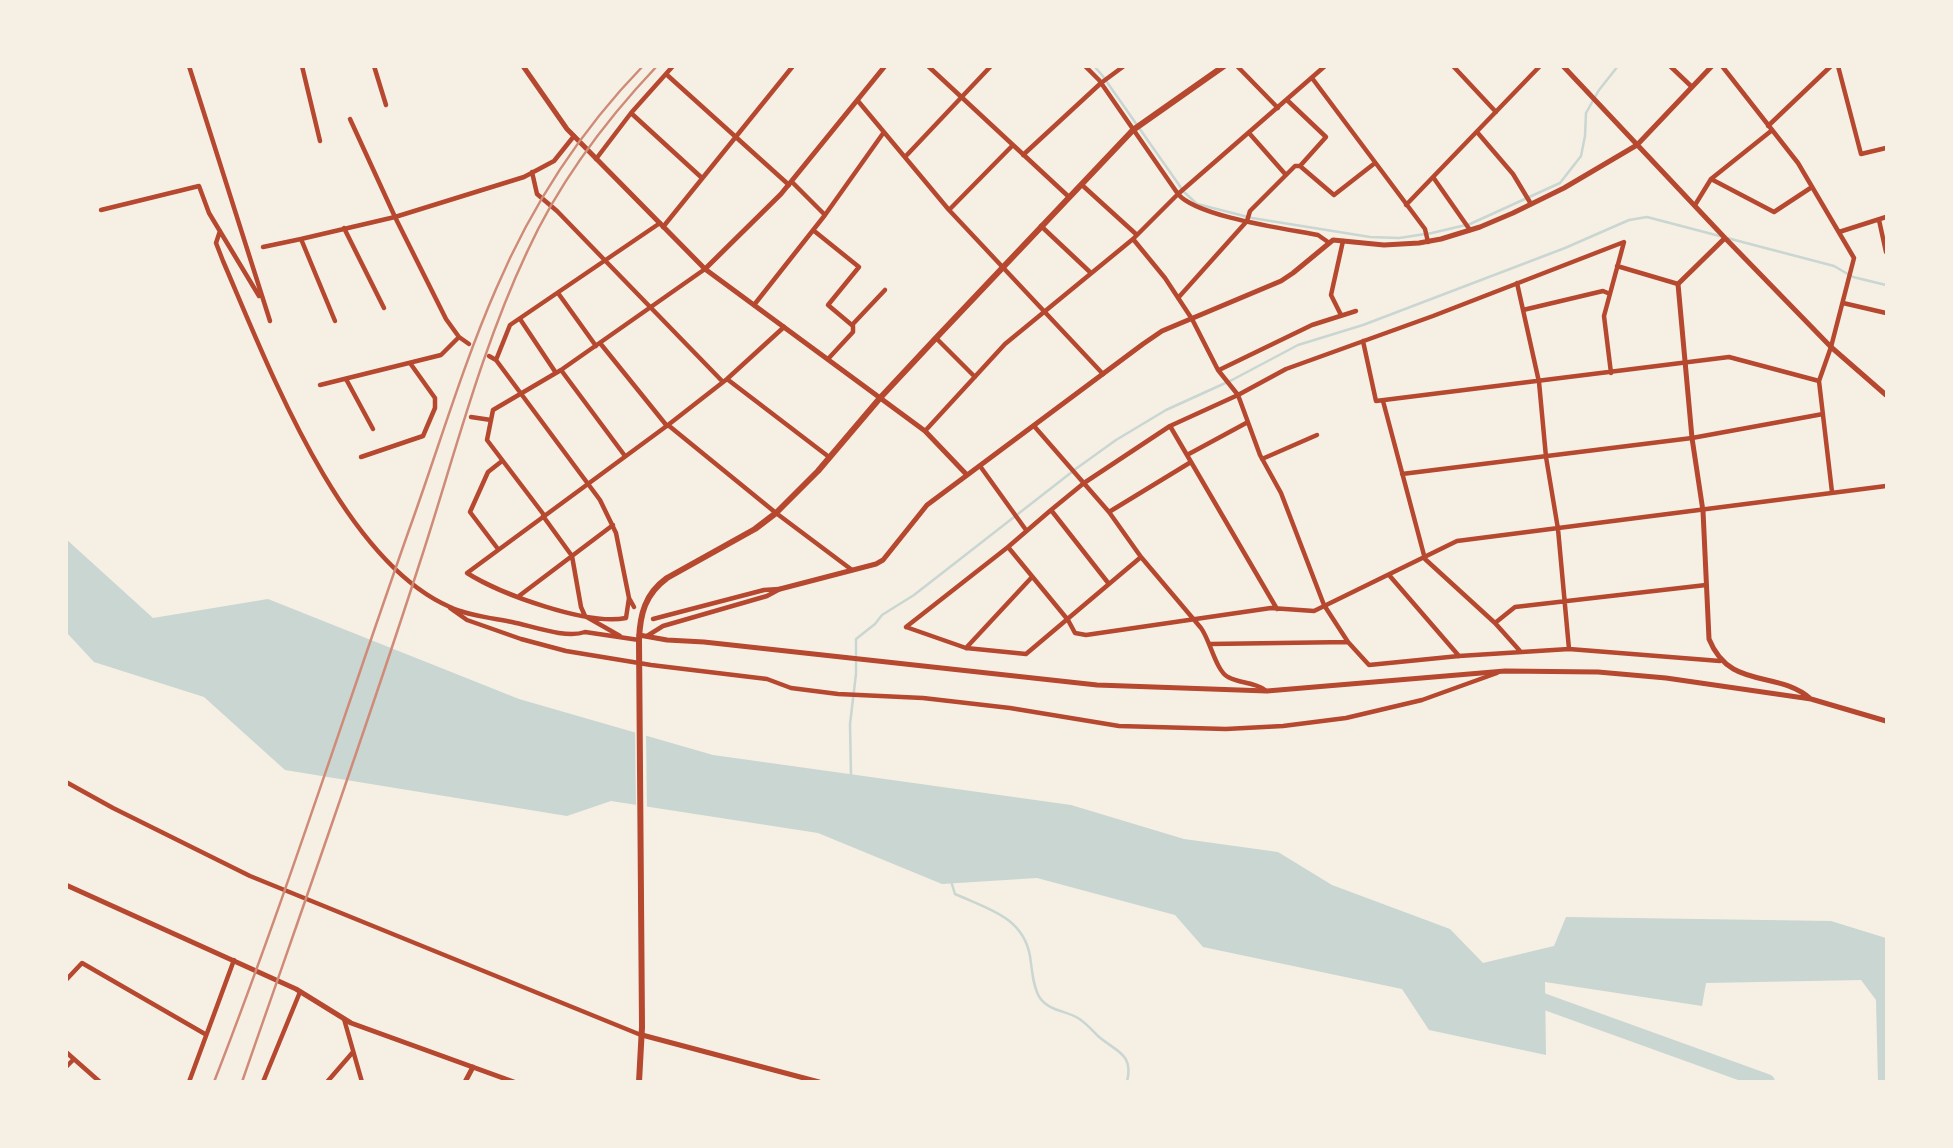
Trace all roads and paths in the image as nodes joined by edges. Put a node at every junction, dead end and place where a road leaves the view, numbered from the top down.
1 (189, 66) edge
2 (302, 66) edge
3 (374, 66) edge
4 (523, 66) edge
5 (673, 66) edge
6 (793, 66) edge
7 (928, 66) edge
8 (991, 66) edge
9 (1085, 66) edge
10 (1124, 66) edge
11 (1224, 66) edge
12 (1237, 66) edge
13 (1325, 66) edge
14 (1453, 66) edge
15 (1540, 66) edge
16 (1563, 66) edge
17 (1670, 66) edge
18 (1722, 66) edge
19 (1831, 66) edge
20 (1838, 66) edge
21 (884, 67) edge
22 (1709, 67) edge
23 (666, 74) junction
24 (1312, 78) junction
25 (1101, 83) junction
26 (1692, 88) junction
27 (962, 98) junction
28 (1287, 100) junction
29 (858, 101) junction
30 (386, 105) dead end
31 (1278, 108) junction
32 (1496, 112) junction
33 (631, 113) junction
34 (351, 119) dead end
35 (1770, 129) junction
36 (1133, 130) junction
37 (884, 132) junction
38 (1476, 132) junction
39 (1249, 134) junction
40 (574, 136) junction
41 (735, 136) junction
42 (320, 141) dead end
43 (1013, 145) junction
44 (1637, 145) junction
45 (1886, 148) edge
46 (1023, 155) junction
47 (905, 157) junction
48 (596, 159) junction
49 (1376, 163) junction
50 (1300, 166) junction
51 (532, 172) junction
52 (1286, 175) junction
53 (1433, 177) junction
54 (702, 178) junction
55 (1712, 179) junction
56 (790, 183) junction
57 (1081, 184) junction
58 (1812, 187) junction
59 (1178, 194) junction
60 (1069, 197) junction
61 (1531, 204) junction
62 (1406, 205) junction
63 (1695, 205) junction
64 (101, 210) dead end
65 (949, 210) junction
66 (825, 215) junction
67 (395, 217) junction
68 (1886, 217) edge
69 (1879, 220) junction
70 (1247, 221) junction
71 (662, 225) junction
72 (1041, 226) junction
73 (344, 228) junction
74 (813, 230) junction
75 (1470, 230) junction
76 (220, 231) junction
77 (1839, 232) junction
78 (1135, 237) junction
79 (1725, 238) junction
80 (301, 239) junction
81 (1343, 240) junction
82 (1328, 242) junction
83 (1428, 242) junction
84 (263, 247) dead end
85 (1886, 252) edge
86 (605, 260) junction
87 (1617, 266) junction
88 (1002, 268) junction
89 (705, 269) junction
90 (1091, 273) junction
91 (1517, 283) junction
92 (1678, 284) junction
93 (885, 290) dead end
94 (558, 293) junction
95 (1610, 293) junction
96 (1178, 298) junction
97 (1843, 303) junction
98 (265, 305) junction
99 (754, 305) junction
100 (384, 308) dead end
101 (650, 308) junction
102 (1045, 310) junction
103 (1523, 310) junction
104 (1356, 312) dead end
105 (1886, 313) edge
106 (1341, 316) junction
107 (520, 319) junction
108 (1192, 319) junction
109 (270, 321) dead end
110 (335, 321) dead end
111 (852, 325) junction
112 (784, 327) junction
113 (459, 337) junction
114 (936, 338) junction
115 (1363, 341) junction
116 (469, 344) dead end
117 (598, 344) junction
118 (1831, 347) junction
119 (489, 356) dead end
120 (828, 359) junction
121 (496, 360) junction
122 (410, 363) junction
123 (1685, 363) junction
124 (1219, 370) junction
125 (558, 371) junction
126 (1611, 373) junction
127 (1103, 374) junction
128 (975, 377) junction
129 (346, 379) junction
130 (725, 380) junction
131 (1819, 381) junction
132 (1539, 382) junction
133 (320, 385) dead end
134 (522, 394) junction
135 (1238, 395) junction
136 (1886, 395) edge
137 (880, 398) junction
138 (1383, 401) junction
139 (435, 404) junction
140 (443, 408) dead end
141 (1823, 414) junction
142 (471, 417) dead end
143 (491, 420) junction
144 (1248, 422) junction
145 (668, 425) junction
146 (1034, 426) junction
147 (1170, 426) junction
148 (373, 429) dead end
149 (925, 431) junction
150 (1317, 435) dead end
151 (1692, 438) junction
152 (1187, 455) junction
153 (625, 456) junction
154 (361, 457) dead end
155 (829, 457) junction
156 (1546, 457) junction
157 (1262, 459) junction
158 (502, 461) junction
159 (1191, 462) junction
160 (980, 466) junction
161 (1402, 474) junction
162 (967, 475) junction
163 (588, 482) junction
164 (1084, 483) junction
165 (1886, 486) edge
166 (1832, 492) junction
167 (1051, 510) junction
168 (1703, 511) junction
169 (1108, 512) junction
170 (776, 513) junction
171 (543, 516) junction
172 (613, 525) junction
173 (1558, 529) junction
174 (1026, 530) junction
175 (1008, 547) junction
176 (498, 549) junction
177 (572, 556) junction
178 (1142, 557) junction
179 (1424, 559) junction
180 (853, 570) junction
181 (1389, 575) junction
182 (1032, 577) junction
183 (1110, 584) junction
184 (1706, 584) junction
185 (780, 589) junction
186 (518, 597) junction
187 (629, 598) junction
188 (1565, 602) junction
189 (1324, 606) junction
190 (634, 607) dead end
191 (450, 608) junction
192 (1277, 608) junction
193 (585, 616) junction
194 (1191, 618) junction
195 (653, 619) dead end
196 (1068, 620) junction
197 (1495, 623) junction
198 (647, 636) junction
199 (624, 638) junction
200 (639, 640) junction
201 (1349, 642) junction
202 (1210, 644) junction
203 (966, 648) junction
204 (1569, 649) junction
205 (1520, 651) junction
206 (1459, 656) junction
207 (1720, 660) junction
208 (1505, 671) junction
209 (1267, 691) junction
210 (1811, 699) junction
211 (1886, 721) edge
212 (66, 782) edge
213 (66, 885) edge
214 (235, 960) junction
215 (66, 980) edge
216 (300, 992) junction
217 (344, 1019) junction
218 (642, 1031) junction
219 (205, 1034) junction
220 (353, 1051) junction
221 (66, 1052) edge
222 (74, 1059) junction
223 (66, 1067) edge
224 (473, 1067) junction
225 (100, 1082) edge
226 (189, 1082) edge
227 (263, 1082) edge
228 (327, 1082) edge
229 (362, 1082) edge
230 (465, 1082) edge
231 (514, 1082) edge
232 (639, 1082) edge
233 (819, 1082) edge

1 - 98 street
2 - 42 street
3 - 30 street
4 - 40 street
5 - 23 street
6 - 41 street
7 - 27 street
8 - 27 street
9 - 25 street
10 - 25 street
11 - 36 main road
12 - 31 street
13 - 24 street
14 - 32 street
15 - 32 street
16 - 44 street
17 - 26 street
18 - 35 street
19 - 35 street
20 - 45 street
21 - 29 street
22 - 26 street
23 - 33 street
23 - 41 street
24 - 28 street
24 - 49 street
25 - 36 street
25 - 46 street
26 - 44 street
27 - 43 street
27 - 47 street
28 - 31 street
28 - 50 street
29 - 37 street
29 - 56 street
31 - 39 street
32 - 38 street
33 - 48 street
33 - 54 street
34 - 67 street
35 - 55 street
35 - 58 street
36 - 57 main road
36 - 59 street
37 - 47 street
37 - 66 street
38 - 53 street
38 - 61 street
39 - 52 street
39 - 59 street
40 - 48 street
40 - 51 street
41 - 54 street
41 - 56 street
43 - 46 street
43 - 65 street
44 - 61 street
44 - 63 street
46 - 60 street
47 - 65 street
48 - 71 street
49 - 50 street
49 - 62 street
50 - 52 street
51 - 67 street
51 - 86 street
52 - 70 street
53 - 62 street
53 - 75 street
54 - 71 street
55 - 58 street
55 - 63 street
56 - 66 street
56 - 89 street
57 - 60 main road
57 - 78 street
58 - 77 street
59 - 70 street
59 - 78 street
60 - 72 main road
61 - 75 street
62 - 83 street
63 - 79 street
64 - 76 street
65 - 88 street
66 - 74 street
67 - 73 street
67 - 113 street
68 - 69 street
69 - 77 street
69 - 85 street
70 - 82 street
70 - 96 street
71 - 86 street
71 - 89 street
72 - 88 main road
72 - 90 street
73 - 80 street
73 - 100 street
74 - 99 street
74 - 111 street
75 - 83 street
76 - 98 street
76 - 191 street
77 - 97 street
78 - 90 street
78 - 96 street
79 - 92 street
79 - 118 street
80 - 84 street
80 - 110 street
81 - 82 street
81 - 83 street
81 - 106 street
82 - 108 street
86 - 94 street
86 - 101 street
87 - 91 street
87 - 92 street
87 - 95 street
88 - 102 street
88 - 114 main road
89 - 99 street
89 - 101 street
90 - 102 street
91 - 103 street
91 - 115 street
92 - 123 street
93 - 111 street
94 - 107 street
94 - 117 street
95 - 103 street
95 - 126 street
96 - 108 street
97 - 105 street
97 - 118 street
98 - 109 street
99 - 112 street
101 - 117 street
101 - 130 street
102 - 127 street
102 - 128 street
103 - 132 street
104 - 106 street
106 - 124 street
107 - 121 street
107 - 125 street
108 - 124 street
108 - 127 street
111 - 120 street
112 - 120 street
112 - 130 street
113 - 116 street
113 - 122 street
114 - 128 street
114 - 137 main road
115 - 135 street
115 - 138 street
117 - 125 street
117 - 145 street
118 - 131 street
118 - 136 street
119 - 121 street
120 - 137 street
121 - 134 street
122 - 129 street
122 - 139 street
123 - 126 street
123 - 131 street
123 - 151 street
124 - 135 street
125 - 134 street
125 - 153 street
126 - 132 street
127 - 146 street
128 - 149 street
129 - 133 street
129 - 148 street
130 - 145 street
130 - 155 street
131 - 141 street
132 - 138 street
132 - 156 street
134 - 143 street
134 - 163 street
135 - 144 street
135 - 147 street
137 - 149 street
137 - 155 main road
138 - 161 street
139 - 140 street
139 - 154 street
141 - 151 street
141 - 166 street
142 - 143 street
143 - 158 street
144 - 152 street
144 - 157 street
145 - 153 street
145 - 170 street
146 - 160 street
146 - 164 street
147 - 152 street
147 - 164 street
149 - 162 street
150 - 157 street
151 - 156 street
151 - 168 street
152 - 159 street
153 - 163 street
155 - 170 main road
156 - 161 street
156 - 173 street
157 - 189 street
158 - 171 street
158 - 176 street
159 - 169 street
159 - 192 street
160 - 162 street
160 - 174 street
161 - 179 street
162 - 180 street
163 - 171 street
163 - 172 street
164 - 167 street
164 - 169 street
165 - 166 street
166 - 168 street
167 - 174 street
167 - 183 street
168 - 173 street
168 - 184 street
169 - 178 street
170 - 180 street
170 - 200 main road
171 - 176 street
171 - 177 street
172 - 177 street
172 - 187 street
173 - 179 street
173 - 188 street
174 - 175 street
175 - 182 street
175 - 203 street
176 - 186 street
177 - 186 street
177 - 193 street
178 - 183 street
178 - 194 street
179 - 181 street
179 - 197 street
180 - 185 street
181 - 189 street
181 - 206 street
182 - 196 street
182 - 203 street
183 - 196 street
184 - 188 street
184 - 207 street
185 - 195 street
185 - 198 street
186 - 193 street
187 - 190 street
187 - 193 street
188 - 197 street
188 - 204 street
189 - 192 street
189 - 201 street
191 - 199 street
191 - 208 street
192 - 194 street
193 - 199 street
194 - 196 street
194 - 202 street
196 - 203 street
197 - 205 street
198 - 200 street
198 - 209 street
199 - 200 street
200 - 218 main road
201 - 202 street
201 - 206 street
202 - 209 street
204 - 205 street
204 - 207 street
205 - 206 street
207 - 210 street
208 - 209 street
208 - 210 street
210 - 211 street
212 - 218 street
213 - 214 street
214 - 216 street
214 - 219 street
215 - 219 street
216 - 217 street
216 - 227 street
217 - 220 street
217 - 224 street
218 - 232 main road
218 - 233 street
219 - 226 street
220 - 228 street
220 - 229 street
221 - 222 street
222 - 223 street
222 - 225 street
224 - 230 street
224 - 231 street

